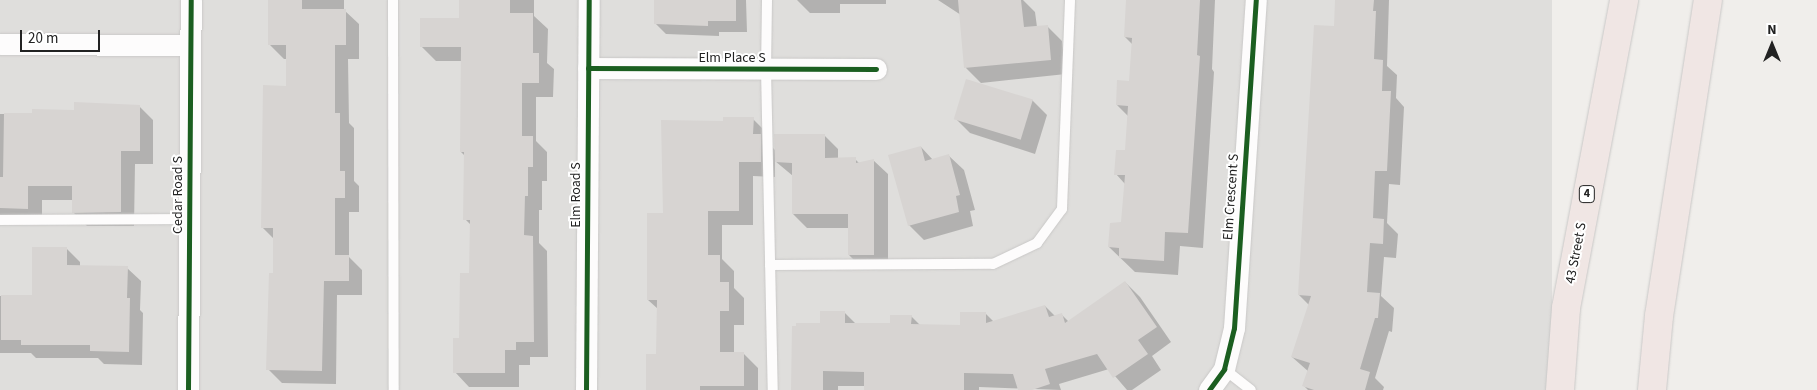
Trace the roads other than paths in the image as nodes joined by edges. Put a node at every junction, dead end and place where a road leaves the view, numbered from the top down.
1 (191, 0) edge
2 (393, 0) edge
3 (589, 0) edge
4 (767, 0) edge
5 (1070, 0) edge
6 (1256, 0) edge
7 (1624, 0) edge
8 (1708, 0) edge
9 (0, 44) edge
10 (190, 44) junction
11 (588, 68) junction
12 (766, 69) junction
13 (876, 69) dead end
14 (189, 219) junction
15 (0, 220) edge
16 (770, 265) junction
17 (1224, 368) junction
18 (188, 390) edge
19 (394, 390) edge
20 (586, 390) edge
21 (773, 390) edge
22 (1209, 390) edge
23 (1251, 390) edge
24 (1560, 390) edge
25 (1652, 390) edge

1 - 10 street, Cedar Road S
2 - 19 lane
3 - 11 street, Elm Road S
4 - 12 lane
5 - 16 lane
6 - 17 street, Elm Crescent S
7 - 24 highway, 43 Street S / 4
8 - 25 highway
9 - 10 street
10 - 14 street, Cedar Road S
11 - 12 street, Elm Place S
11 - 20 street, Elm Road S
12 - 13 street, Elm Place S
12 - 16 lane
14 - 15 lane
14 - 18 street, Cedar Road S
16 - 21 lane
17 - 22 street, Elm Crescent S
17 - 23 lane

